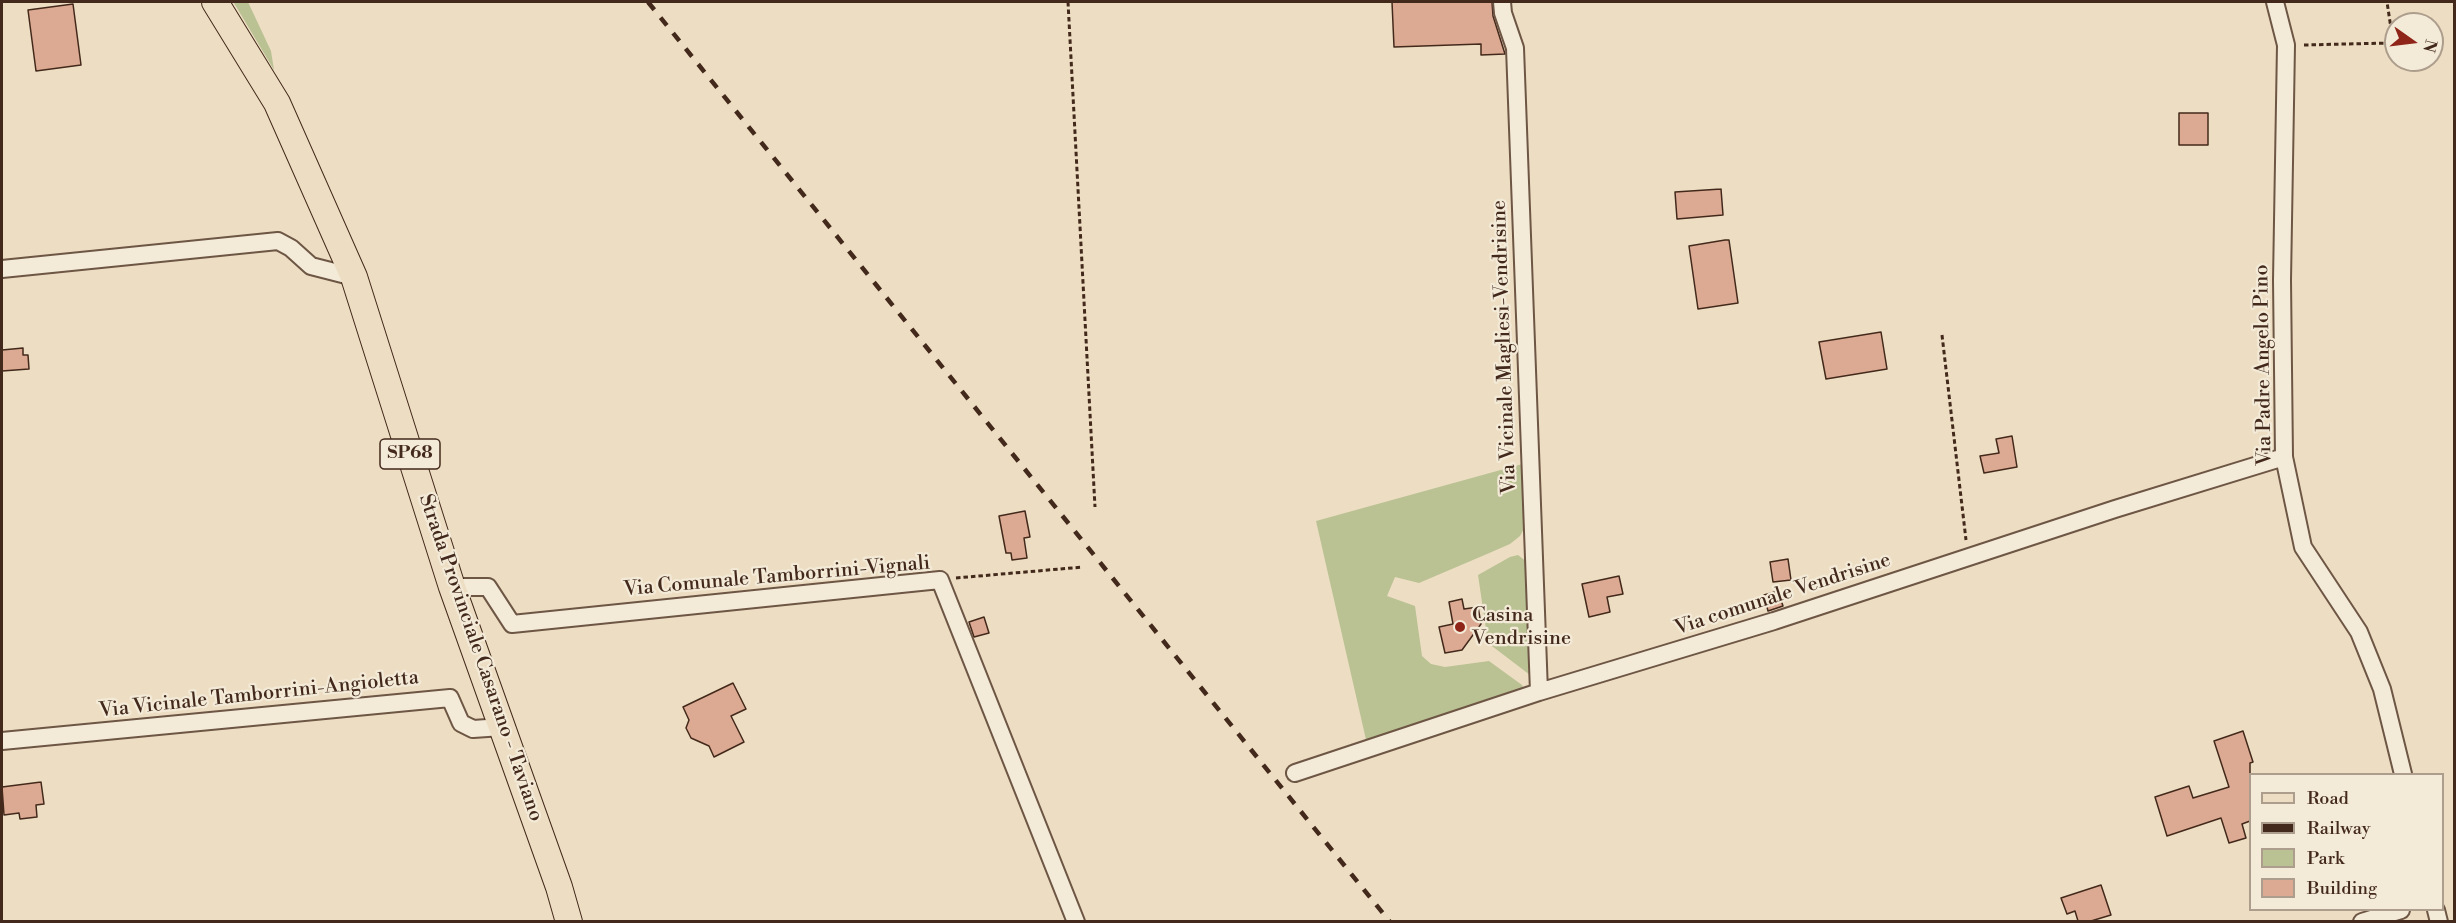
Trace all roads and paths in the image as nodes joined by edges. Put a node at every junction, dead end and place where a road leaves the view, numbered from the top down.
1 (215, 2) edge
2 (1068, 2) edge
3 (1502, 2) edge
4 (2275, 2) edge
5 (2387, 2) edge
6 (2286, 45) junction
7 (2, 269) edge
8 (354, 277) junction
9 (1942, 335) dead end
10 (2284, 457) junction
11 (1095, 507) dead end
12 (1968, 557) junction
13 (1083, 567) dead end
14 (940, 580) junction
15 (452, 587) junction
16 (1539, 692) junction
17 (502, 727) junction
18 (2, 741) edge
19 (1295, 773) dead end
20 (2403, 773) edge
21 (2394, 911) edge
22 (569, 921) edge
23 (1076, 921) edge
24 (2362, 921) edge

1 - 8 main road, Strada Provinciale Casarano - Taviano / SP68
2 - 11 path
3 - 16 street, Via Vicinale Magliesi-Vendrisine
4 - 6 street, Via Padre Angelo Pino
5 - 6 path
6 - 10 street, Via Padre Angelo Pino
7 - 8 street
8 - 15 main road, Strada Provinciale Casarano - Taviano / SP68
9 - 12 path
10 - 12 street, Via comunale Vendrisine
10 - 20 street, Via Padre Angelo Pino
12 - 16 street, Via comunale Vendrisine
13 - 14 path
14 - 15 street, Via Comunale Tamborrini-Vignali
14 - 23 street, Via Comunale Tamborrini-Vignali
15 - 17 main road, Strada Provinciale Casarano - Taviano / SP68
16 - 19 street, Via comunale Vendrisine
17 - 18 street, Via Vicinale Tamborrini-Angioletta
17 - 22 main road, Strada Provinciale Casarano - Taviano / SP68
21 - 24 street

